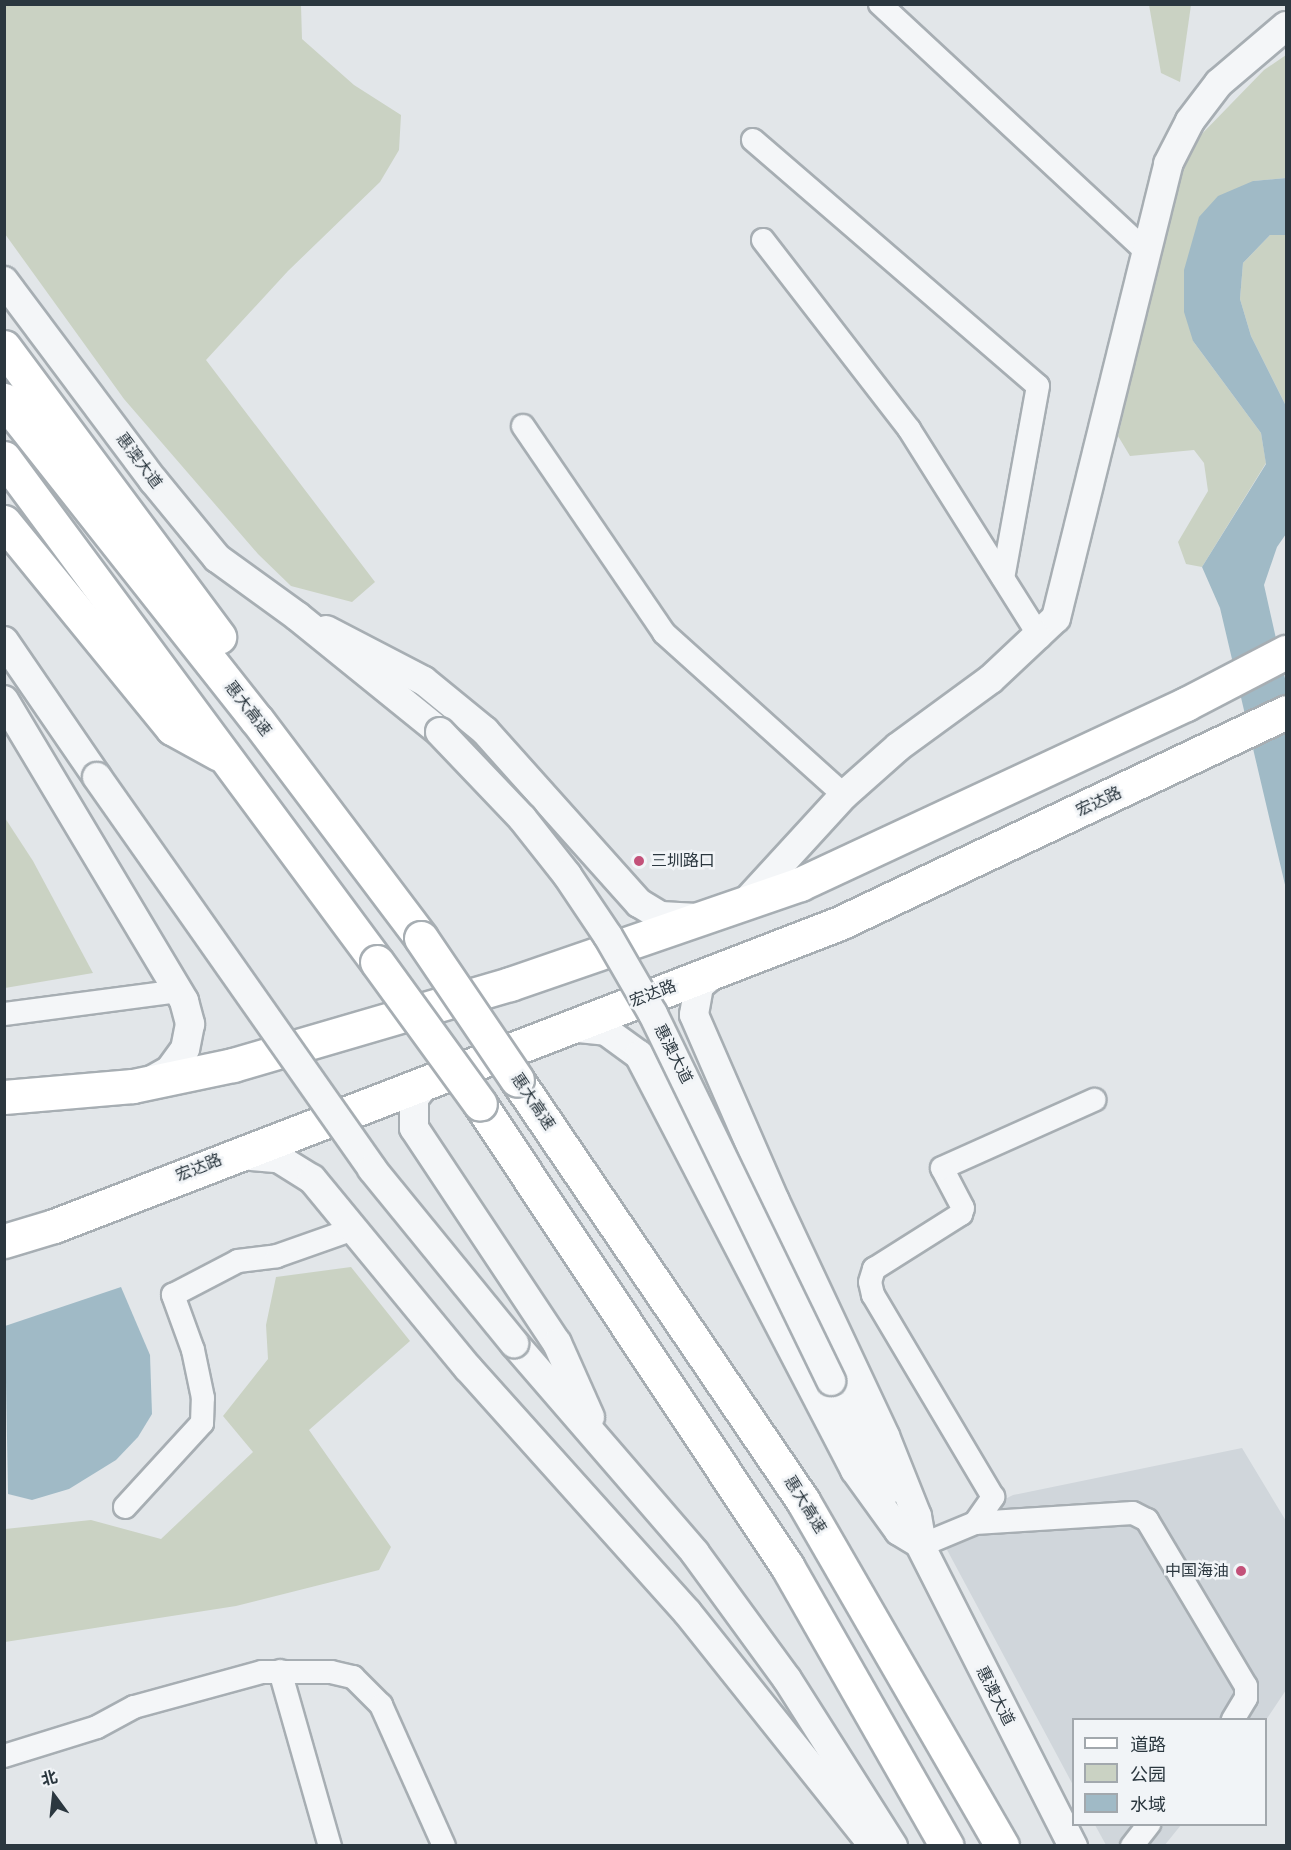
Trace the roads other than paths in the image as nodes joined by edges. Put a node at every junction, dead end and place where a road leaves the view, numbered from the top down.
1 (880, 4) edge
2 (1287, 26) edge
3 (753, 140) dead end
4 (763, 240) dead end
5 (1146, 251) junction
6 (4, 281) edge
7 (4, 347) edge
8 (4, 400) edge
9 (523, 426) dead end
10 (4, 458) edge
11 (4, 522) edge
12 (1003, 578) junction
13 (297, 616) junction
14 (1040, 637) junction
15 (4, 641) edge
16 (1287, 652) edge
17 (4, 700) edge
18 (1287, 712) edge
19 (257, 720) junction
20 (228, 759) junction
21 (844, 795) junction
22 (745, 903) junction
23 (702, 917) junction
24 (722, 969) junction
25 (178, 992) junction
26 (4, 1014) edge
27 (567, 1027) junction
28 (428, 1081) junction
29 (134, 1086) junction
30 (4, 1097) edge
31 (1094, 1100) dead end
32 (221, 1159) junction
33 (351, 1230) junction
34 (4, 1241) edge
35 (602, 1444) junction
36 (125, 1508) dead end
37 (975, 1523) junction
38 (922, 1545) junction
39 (280, 1671) junction
40 (1234, 1718) edge
41 (4, 1756) edge
42 (1147, 1826) edge
43 (330, 1845) edge
44 (444, 1845) edge
45 (874, 1845) edge
46 (894, 1845) edge
47 (946, 1845) edge
48 (1002, 1845) edge
49 (1073, 1845) edge
50 (1132, 1845) edge

1 - 5 street
2 - 5 street
3 - 12 street
4 - 12 street
5 - 14 street
6 - 13 street, 惠澳大道
7 - 19 main road
8 - 19 main road, 惠大高速
9 - 21 street
10 - 20 main road
11 - 20 main road
12 - 14 street
13 - 23 street
13 - 38 street, 惠澳大道, bridge
14 - 21 street
15 - 35 street, bridge
16 - 22 main road
17 - 25 street
18 - 24 main road, 宏达路
19 - 48 main road, 惠大高速, bridge
20 - 47 main road, bridge
21 - 22 street
22 - 23 main road
23 - 29 main road
24 - 27 main road, 宏达路
24 - 38 street
25 - 26 street
25 - 29 street
27 - 28 main road, 宏达路
27 - 38 street
28 - 32 main road, 宏达路
28 - 35 street
29 - 30 main road
31 - 37 street
32 - 33 street
32 - 34 main road, 宏达路
33 - 36 street
33 - 45 street
35 - 46 street
37 - 38 street
37 - 40 street
38 - 49 street, 惠澳大道
39 - 41 street
39 - 43 street
39 - 44 street
42 - 50 street

